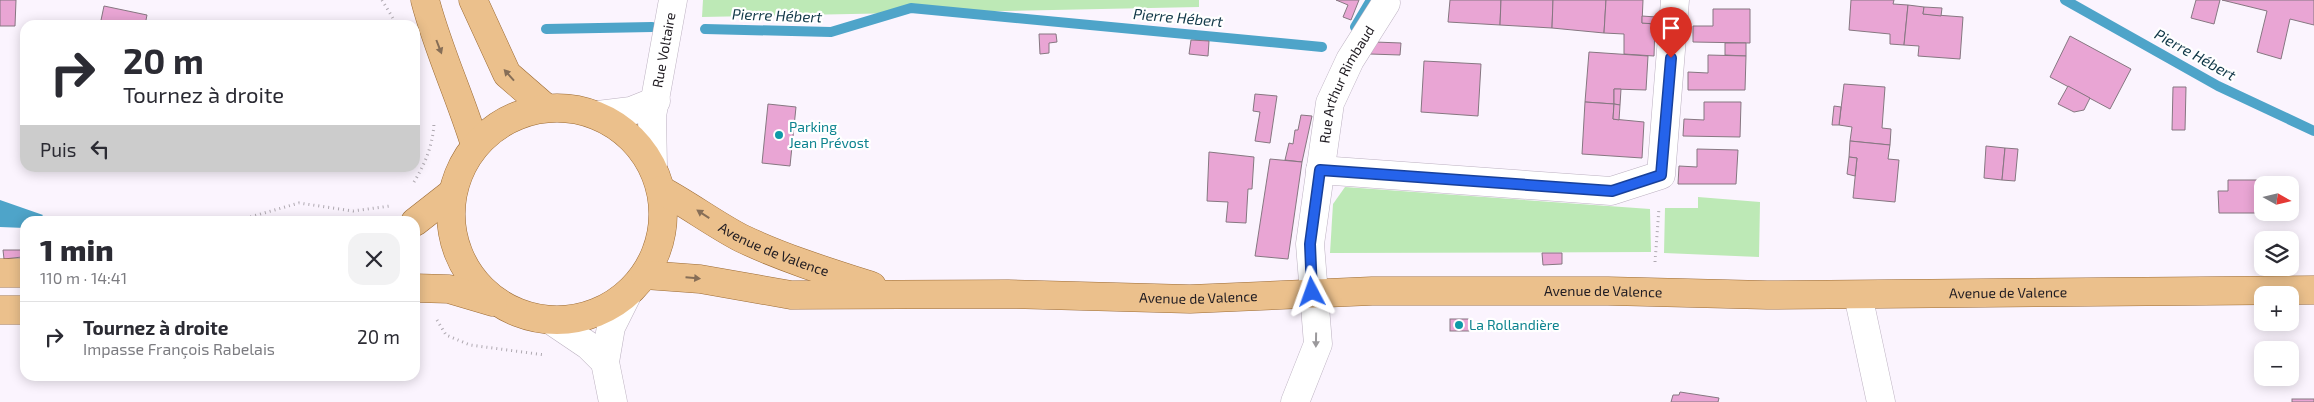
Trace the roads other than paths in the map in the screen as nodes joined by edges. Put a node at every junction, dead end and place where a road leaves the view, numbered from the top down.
1 (425, 0) edge
2 (473, 0) edge
3 (673, 0) edge
4 (1676, 0) edge
5 (1386, 3) dead end
6 (656, 101) junction
7 (545, 107) junction
8 (598, 115) junction
9 (475, 145) junction
10 (1320, 170) junction
11 (657, 179) junction
12 (452, 193) junction
13 (407, 213) edge
14 (0, 273) edge
15 (20, 273) edge
16 (636, 285) junction
17 (420, 288) edge
18 (2314, 290) edge
19 (1312, 292) junction
20 (892, 293) junction
21 (1858, 294) junction
22 (499, 304) junction
23 (0, 310) edge
24 (20, 310) edge
25 (552, 321) junction
26 (605, 362) junction
27 (613, 402) edge
28 (1295, 402) edge
29 (1881, 402) edge

1 -> 9 main road
7 -> 2 main road
3 - 6 street, Rue Voltaire
4 - 10 street
5 - 10 street, Rue Arthur Rimbaud
6 - 8 street, Rue Voltaire
6 - 11 street, Rue Voltaire
7 - 8 main road
7 - 9 main road
8 - 11 main road
9 - 12 main road
10 - 19 street, Rue Arthur Rimbaud
11 - 16 main road
20 -> 11 main road, Avenue de Valence
12 - 13 main road
12 - 22 main road
14 - 15 main road
16 -> 20 main road, Avenue de Valence
16 - 25 main road
16 - 26 street
17 - 22 main road
18 - 21 main road, Avenue de Valence
19 - 20 main road, Avenue de Valence
19 - 21 main road, Avenue de Valence
19 -> 28 street, Rue Arthur Rimbaud
21 - 29 street
22 - 25 main road
23 - 24 main road
25 - 26 street
26 - 27 street

